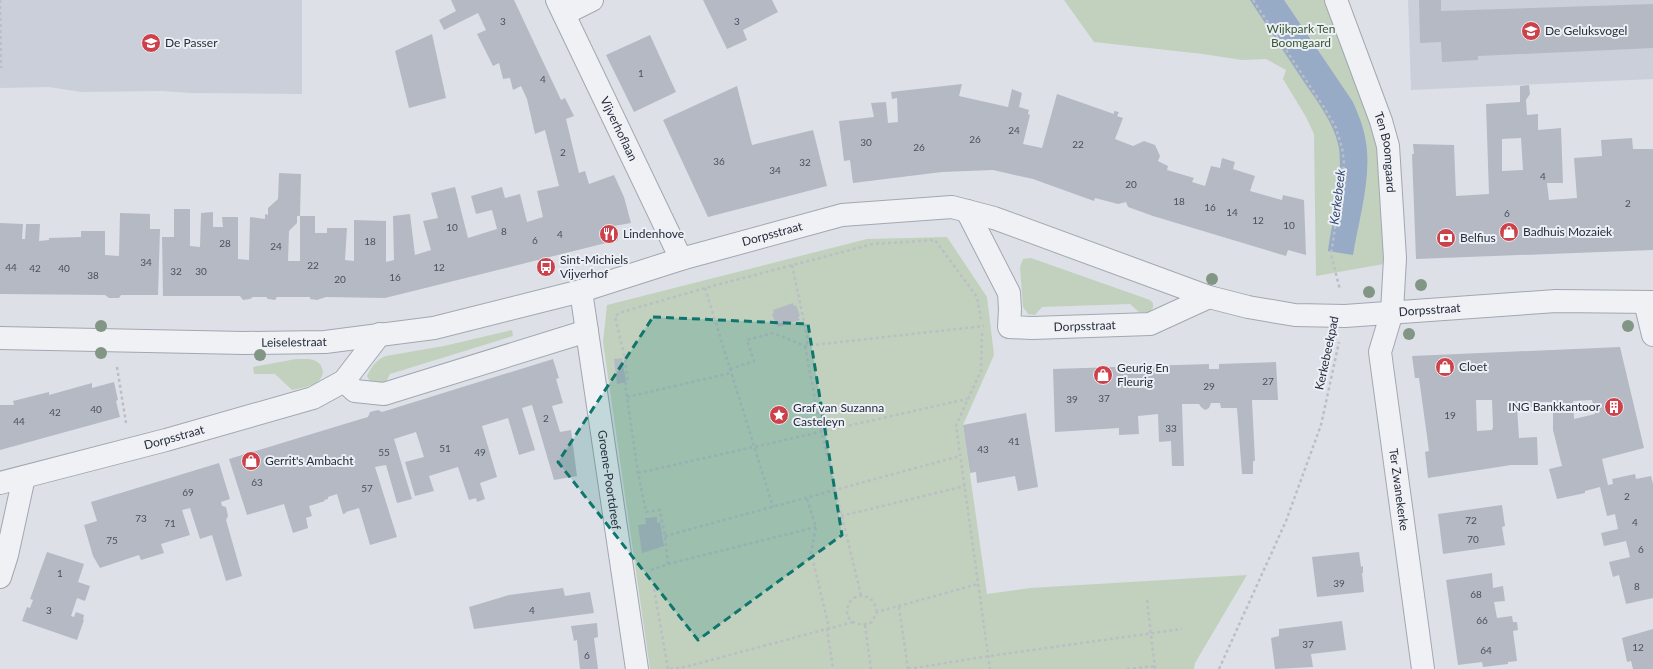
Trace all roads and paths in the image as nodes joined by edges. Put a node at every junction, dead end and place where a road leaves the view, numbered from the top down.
1 (0, 0) edge
2 (592, 0) edge
3 (1253, 0) edge
4 (1336, 0) edge
5 (561, 7) edge
6 (1, 68) edge
7 (967, 211) junction
8 (681, 259) junction
9 (792, 265) junction
10 (705, 288) junction
11 (581, 291) junction
12 (1209, 297) junction
13 (1649, 302) edge
14 (1392, 312) junction
15 (1345, 316) junction
16 (983, 326) junction
17 (1009, 327) junction
18 (587, 331) junction
19 (380, 334) junction
20 (1653, 335) edge
21 (0, 338) edge
22 (116, 340) junction
23 (805, 346) junction
24 (730, 369) junction
25 (731, 373) junction
26 (344, 382) junction
27 (627, 397) junction
28 (968, 399) junction
29 (821, 431) junction
30 (754, 446) junction
31 (132, 449) junction
32 (960, 456) junction
33 (638, 473) junction
34 (24, 477) junction
35 (0, 484) edge
36 (965, 486) junction
37 (835, 490) junction
38 (807, 499) junction
39 (773, 507) junction
40 (841, 516) junction
41 (816, 527) junction
42 (665, 536) junction
43 (668, 564) junction
44 (0, 577) edge
45 (652, 577) dead end
46 (653, 584) dead end
47 (978, 584) junction
48 (861, 595) junction
49 (1147, 600) dead end
50 (899, 607) junction
51 (877, 612) junction
52 (853, 622) junction
53 (865, 625) junction
54 (828, 628) junction
55 (1182, 628) dead end
56 (1151, 633) junction
57 (988, 656) junction
58 (1155, 667) edge
59 (685, 668) edge
60 (637, 669) edge
61 (669, 669) edge
62 (833, 669) edge
63 (871, 669) edge
64 (908, 669) edge
65 (990, 669) edge
66 (1127, 669) edge
67 (1219, 669) edge
68 (1423, 669) edge

1 - 6 path
2 - 5 street
3 - 15 path, Kerkebeekpad
4 - 14 street, Ten Boomgaard
5 - 8 street, Vijverhoflaan
7 - 8 street, Dorpsstraat
7 - 12 street, Dorpsstraat
7 - 17 street
8 - 11 street, Dorpsstraat
9 - 10 path
9 - 16 path
9 - 23 path
10 - 24 path
10 - 27 path
11 - 18 street, Groene-Poortdreef
11 - 19 street, Leiselestraat
12 - 15 street, Dorpsstraat
12 - 17 street, Dorpsstraat
13 - 14 street, Dorpsstraat
13 - 20 street
14 - 15 street, Dorpsstraat
14 - 68 street, Ter Zwanekerke
15 - 67 path, Kerkebeekpad
16 - 17 path
16 - 23 path
16 - 28 path
18 - 26 street
18 - 60 street, Groene-Poortdreef
19 - 22 street, Leiselestraat
19 - 26 street, Dorpsstraat
21 - 22 street, Leiselestraat
22 - 31 path
23 - 24 path
23 - 29 path
24 - 25 path
25 - 27 path
25 - 30 path
26 - 31 street, Dorpsstraat
27 - 33 path
28 - 29 path
28 - 32 path
29 - 30 path
29 - 37 path
30 - 33 path
30 - 39 path
31 - 34 street, Dorpsstraat
32 - 36 path
32 - 37 path
33 - 42 path
34 - 35 street, Dorpsstraat
34 - 44 street
36 - 40 path
36 - 47 path
37 - 38 path
37 - 40 path
38 - 39 path
38 - 41 path
39 - 42 path
40 - 48 path
41 - 43 path
41 - 54 path
42 - 43 path
43 - 45 path
46 - 61 path
47 - 50 path
47 - 57 path
48 - 51 path
48 - 52 path
49 - 56 path
50 - 51 path
50 - 64 path
51 - 53 path
52 - 53 path
52 - 54 path
53 - 63 path
54 - 59 path
54 - 62 path
55 - 56 path
56 - 57 path
56 - 58 path
57 - 64 path
57 - 65 path
58 - 66 path
59 - 61 path

